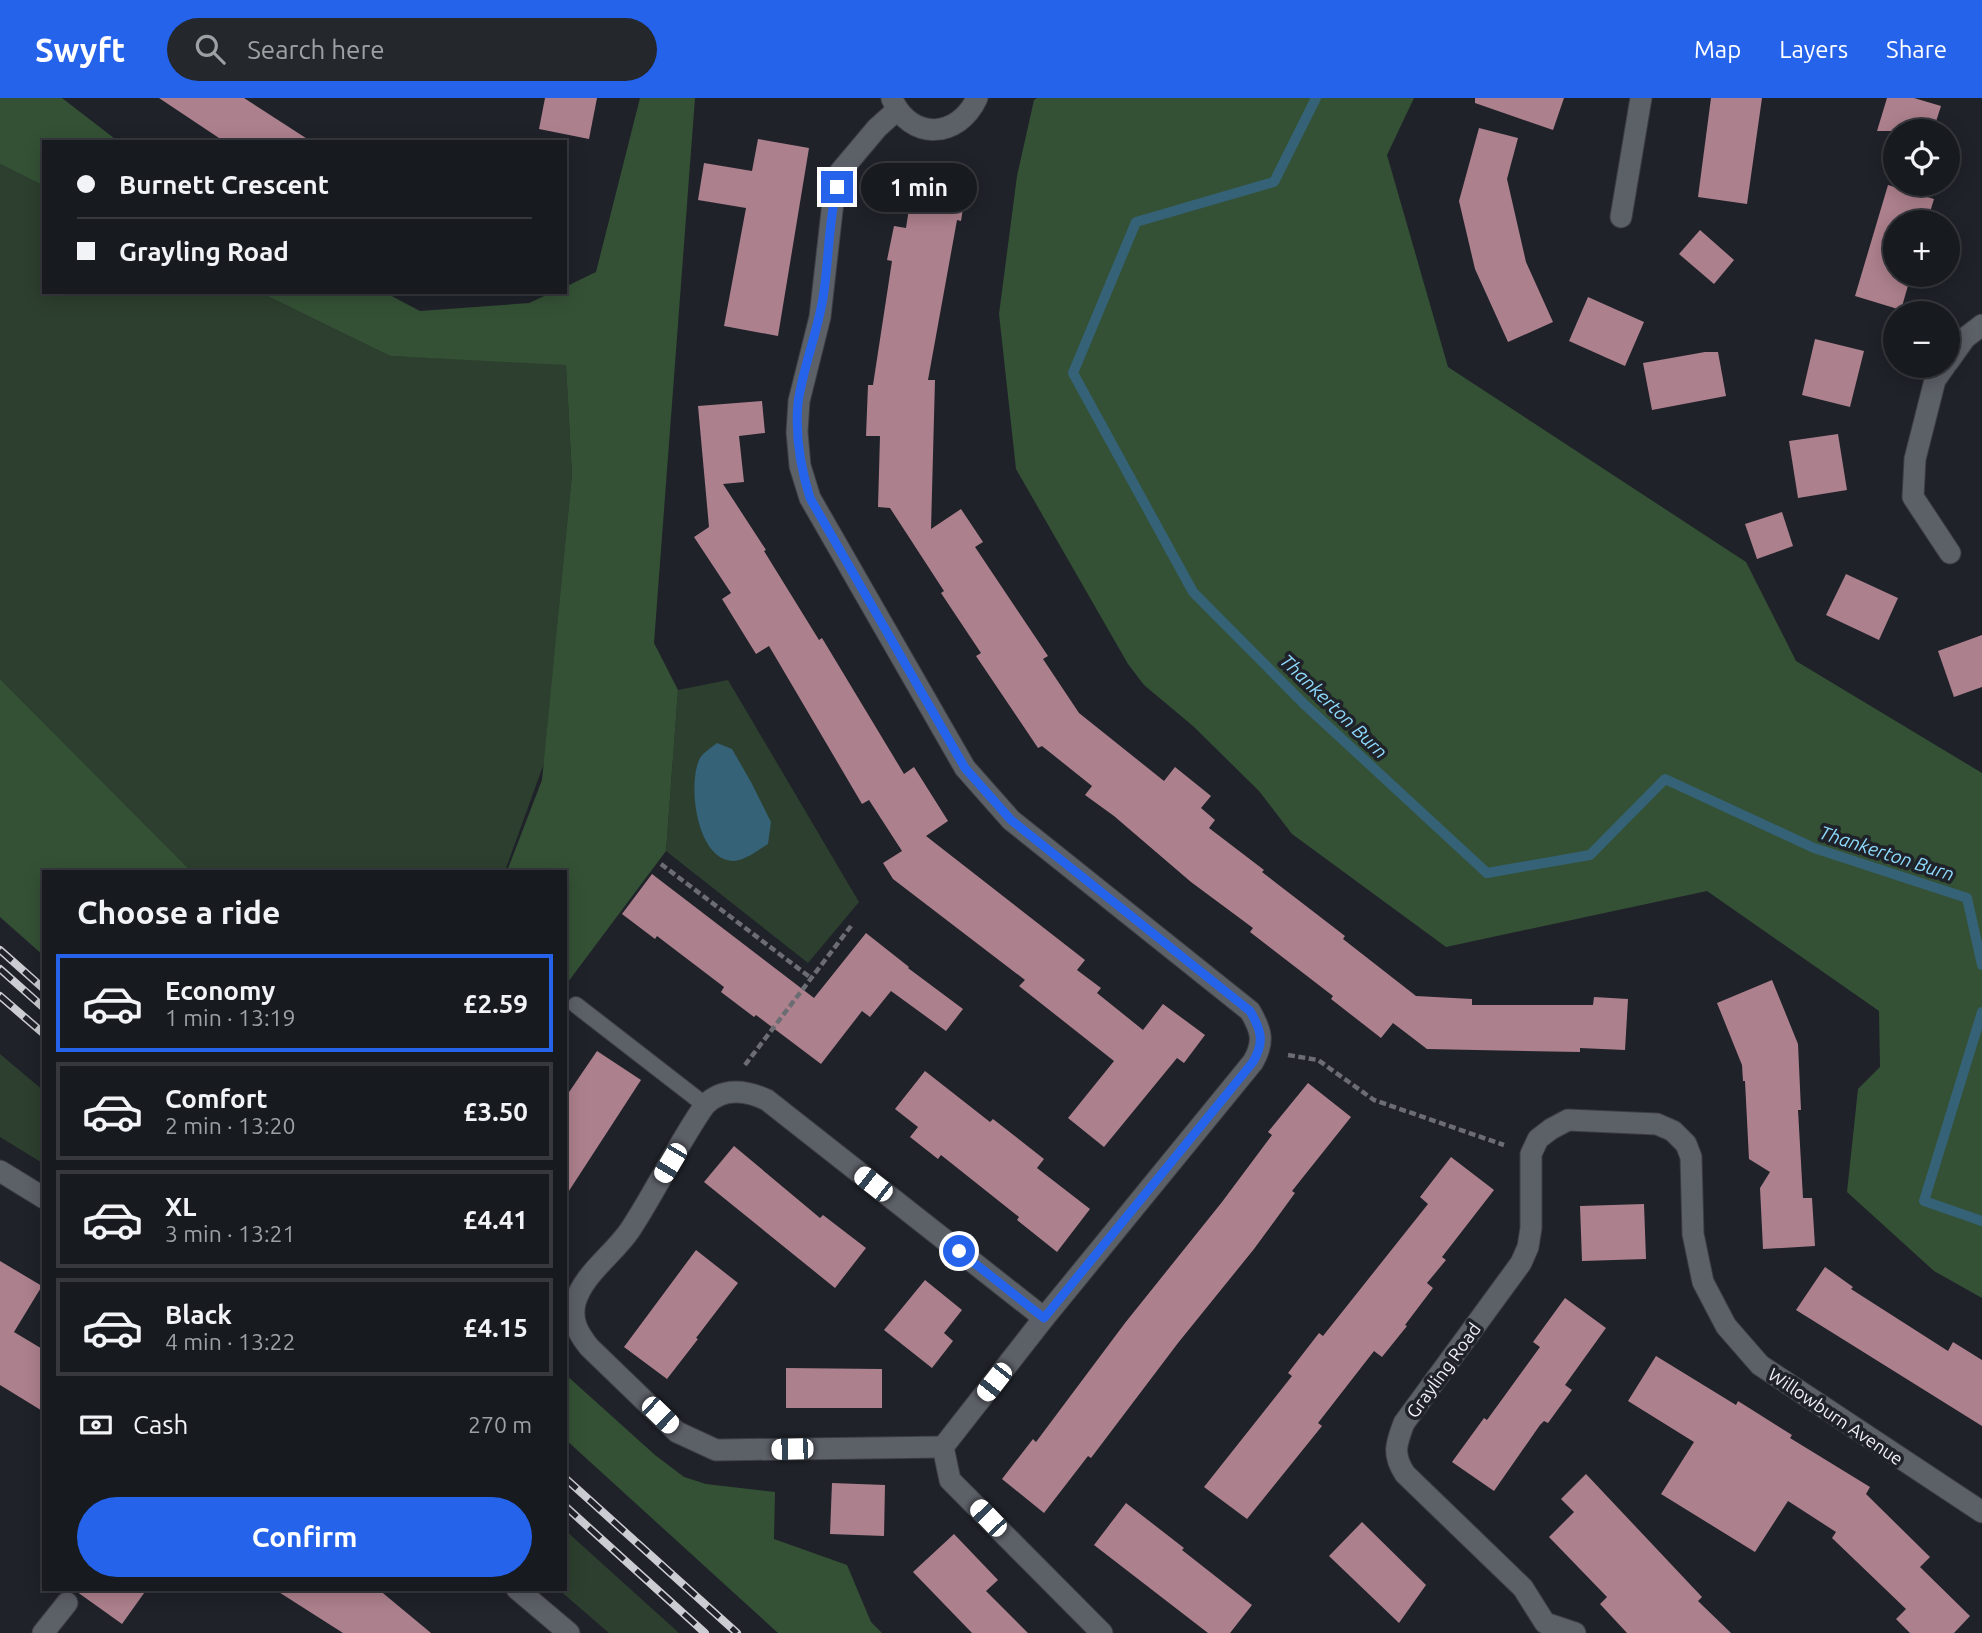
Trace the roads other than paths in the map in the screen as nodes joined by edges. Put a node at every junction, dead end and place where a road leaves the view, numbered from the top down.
1 (977, 98) edge
2 (1640, 98) edge
3 (894, 104) edge
4 (1621, 217) dead end
5 (1982, 325) edge
6 (1960, 345) edge
7 (1936, 378) edge
8 (1950, 553) dead end
9 (576, 1004) dead end
10 (705, 1105) junction
11 (1531, 1154) joint
12 (0, 1171) edge
13 (42, 1197) edge
14 (1044, 1318) junction
15 (943, 1447) junction
16 (1982, 1512) edge
17 (519, 1591) edge
18 (67, 1603) dead end
19 (1540, 1628) edge
20 (43, 1633) edge
21 (569, 1633) edge
22 (1102, 1633) edge
23 (1575, 1633) edge

1 - 3 street
2 - 4 street
3 - 14 street
5 - 6 street
7 - 8 street
9 - 10 lane
10 - 14 street
10 - 15 street
11 - 16 street, Willowburn Avenue
11 - 19 street, Grayling Road
12 - 13 street
14 - 15 street
15 - 22 street
17 - 21 street
18 - 20 street
19 - 23 street, Grayling Road

